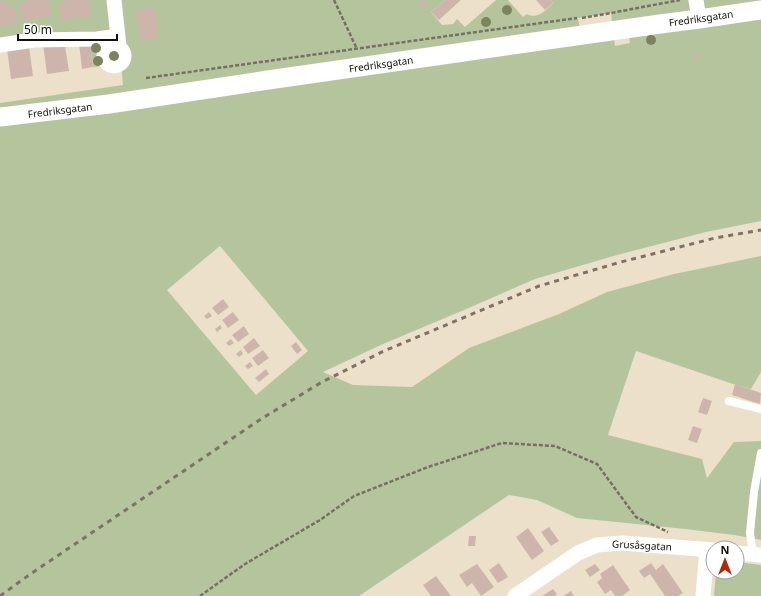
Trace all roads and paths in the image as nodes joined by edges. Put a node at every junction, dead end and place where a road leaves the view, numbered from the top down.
1 (114, 0) edge
2 (334, 0) edge
3 (680, 0) edge
4 (696, 0) edge
5 (761, 10) edge
6 (699, 19) junction
7 (0, 45) edge
8 (357, 49) junction
9 (146, 78) dead end
10 (0, 117) edge
11 (729, 401) dead end
12 (761, 409) edge
13 (761, 453) edge
14 (671, 533) dead end
15 (705, 550) edge
16 (745, 554) edge
17 (757, 555) edge
18 (705, 580) edge
19 (200, 596) edge
20 (515, 596) edge
21 (703, 596) edge

1 - 7 street
2 - 8 path
3 - 8 path
4 - 6 street
5 - 6 street, Fredriksgatan
6 - 10 street, Fredriksgatan
8 - 9 path
11 - 12 lane
13 - 17 lane
14 - 19 path
15 - 20 street, Grusåsgatan
16 - 17 street
18 - 21 street

